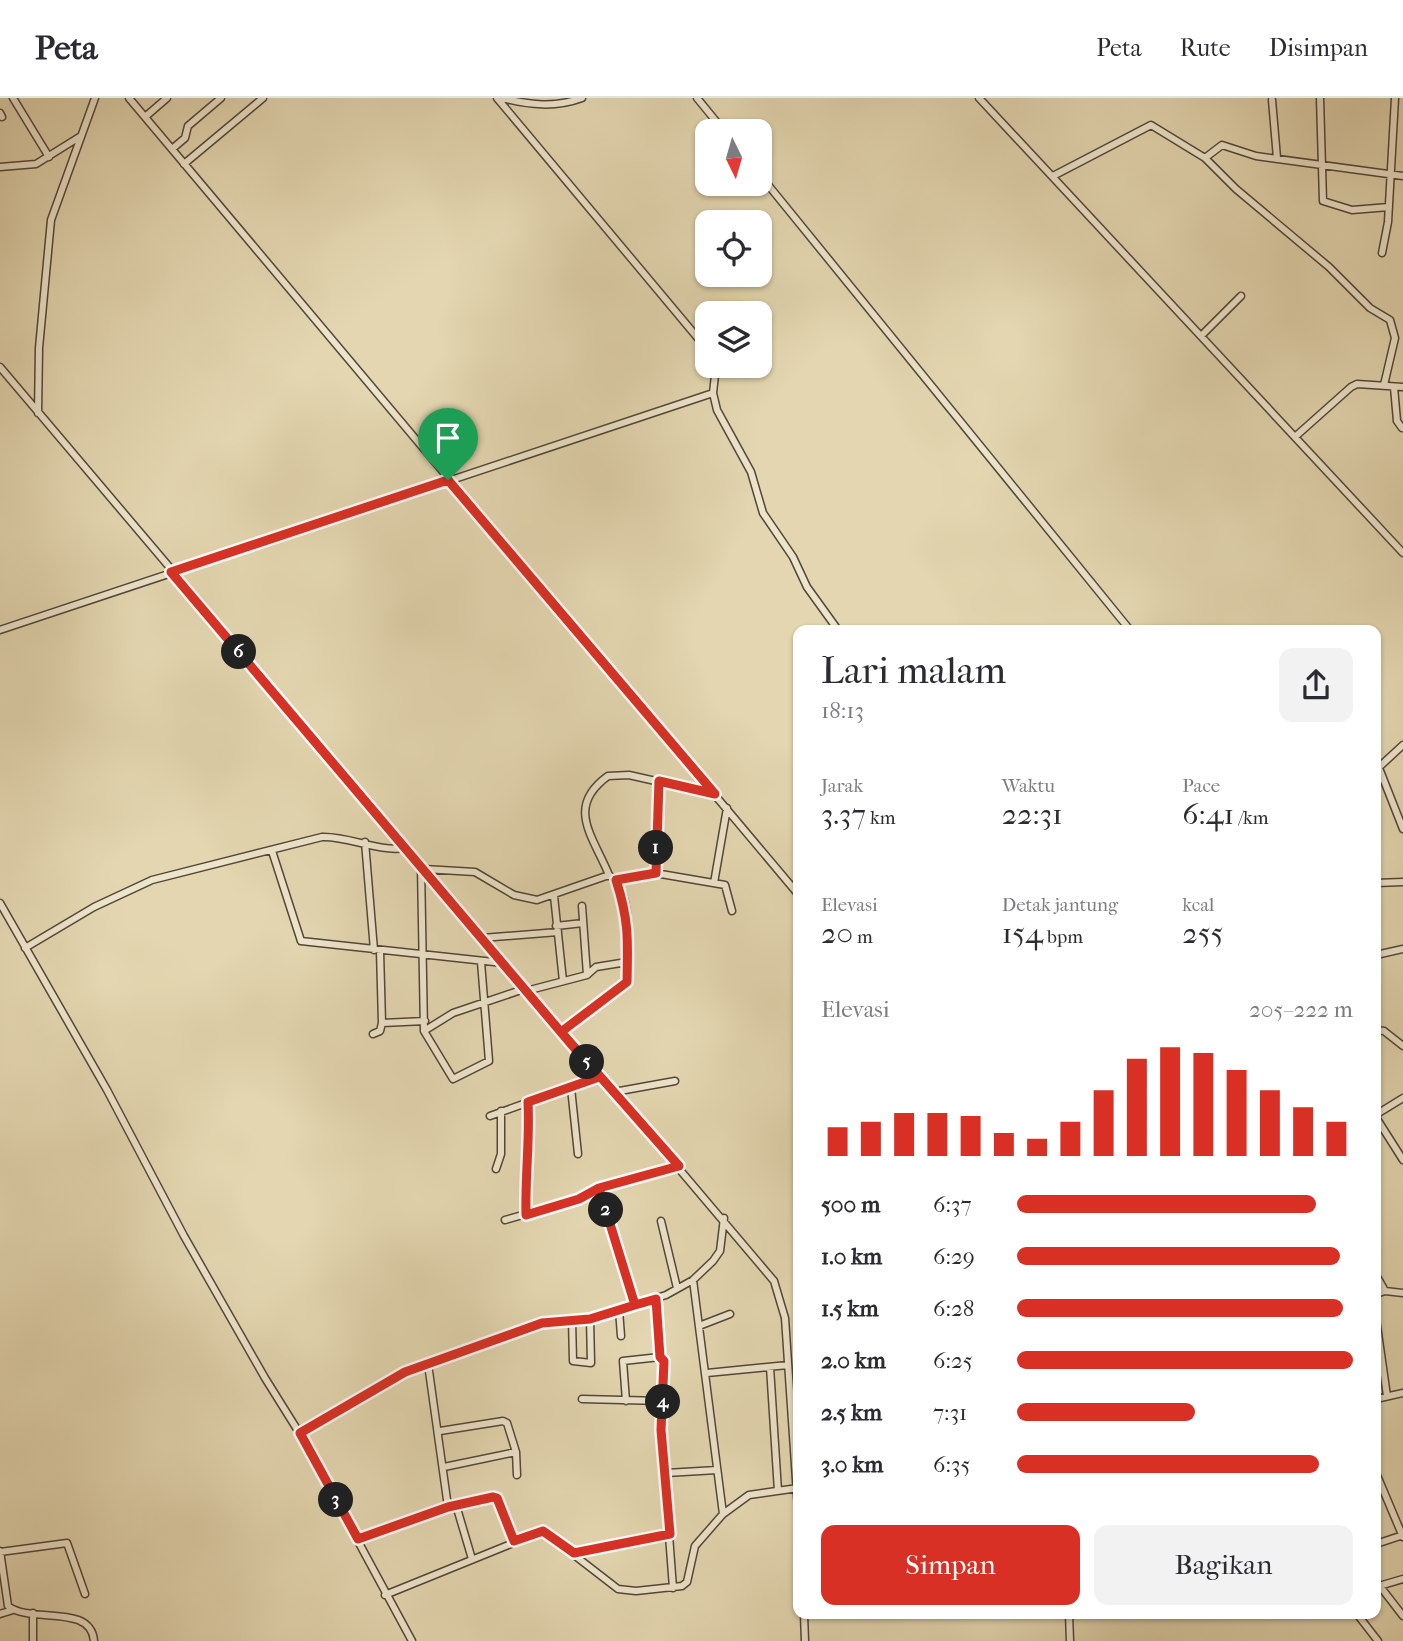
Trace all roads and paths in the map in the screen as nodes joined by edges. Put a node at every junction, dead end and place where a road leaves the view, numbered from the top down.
1 (13, 98) edge
2 (95, 98) edge
3 (129, 98) edge
4 (167, 98) edge
5 (221, 98) edge
6 (263, 98) edge
7 (497, 98) edge
8 (502, 98) edge
9 (581, 98) edge
10 (697, 98) edge
11 (979, 98) edge
12 (1321, 98) edge
13 (1395, 98) edge
14 (1272, 100) dead end
15 (145, 117) junction
16 (714, 119) edge
17 (82, 135) junction
18 (172, 149) junction
19 (1207, 155) junction
20 (49, 157) junction
21 (1277, 158) junction
22 (184, 164) junction
23 (1321, 164) junction
24 (0, 167) edge
25 (1390, 174) junction
26 (1053, 176) junction
27 (1403, 176) edge
28 (772, 190) edge
29 (1389, 207) junction
30 (1382, 253) dead end
31 (1241, 296) dead end
32 (695, 335) edge
33 (1202, 335) junction
34 (0, 367) edge
35 (715, 378) edge
36 (1384, 385) junction
37 (1394, 387) junction
38 (1403, 387) edge
39 (713, 393) junction
40 (38, 413) junction
41 (1402, 428) edge
42 (1296, 436) junction
43 (448, 480) junction
44 (1403, 552) edge
45 (171, 572) junction
46 (834, 625) edge
47 (1126, 625) edge
48 (0, 630) edge
49 (1403, 745) edge
50 (1381, 765) edge
51 (1381, 778) edge
52 (659, 781) junction
53 (715, 794) junction
54 (727, 808) junction
55 (1403, 828) edge
56 (365, 842) junction
57 (404, 848) junction
58 (272, 851) junction
59 (423, 868) junction
60 (656, 873) junction
61 (609, 875) junction
62 (616, 880) junction
63 (1403, 882) edge
64 (715, 883) junction
65 (1381, 883) edge
66 (793, 888) edge
67 (554, 896) junction
68 (0, 903) edge
69 (582, 906) dead end
70 (732, 911) dead end
71 (583, 923) junction
72 (557, 929) junction
73 (482, 938) junction
74 (25, 948) junction
75 (1403, 949) edge
76 (377, 951) junction
77 (420, 954) junction
78 (1381, 954) edge
79 (481, 962) junction
80 (627, 962) junction
81 (502, 963) junction
82 (587, 975) junction
83 (563, 981) junction
84 (525, 990) junction
85 (486, 1002) junction
86 (425, 1021) junction
87 (382, 1023) junction
88 (424, 1031) junction
89 (1381, 1031) edge
90 (561, 1032) junction
91 (373, 1034) dead end
92 (1402, 1044) edge
93 (599, 1077) junction
94 (675, 1081) dead end
95 (571, 1088) junction
96 (614, 1092) junction
97 (1403, 1098) edge
98 (528, 1102) junction
99 (501, 1111) junction
100 (1381, 1112) edge
101 (490, 1116) dead end
102 (1381, 1125) edge
103 (578, 1154) dead end
104 (1403, 1160) edge
105 (679, 1166) junction
106 (496, 1169) dead end
107 (599, 1188) junction
108 (526, 1215) junction
109 (724, 1218) junction
110 (505, 1220) dead end
111 (661, 1220) dead end
112 (693, 1280) junction
113 (1381, 1284) edge
114 (677, 1288) junction
115 (1385, 1291) junction
116 (1381, 1292) edge
117 (1403, 1293) edge
118 (656, 1299) junction
119 (635, 1305) junction
120 (620, 1310) junction
121 (730, 1314) dead end
122 (590, 1319) junction
123 (572, 1320) junction
124 (699, 1326) junction
125 (621, 1336) dead end
126 (1381, 1355) edge
127 (660, 1357) junction
128 (428, 1364) junction
129 (788, 1365) junction
130 (770, 1367) junction
131 (706, 1373) junction
132 (1403, 1393) edge
133 (1387, 1396) junction
134 (1381, 1398) edge
135 (582, 1399) dead end
136 (626, 1401) junction
137 (663, 1401) junction
138 (440, 1430) junction
139 (300, 1433) junction
140 (793, 1433) edge
141 (516, 1452) junction
142 (444, 1467) junction
143 (717, 1470) junction
144 (666, 1473) junction
145 (517, 1475) dead end
146 (1381, 1485) edge
147 (793, 1489) edge
148 (778, 1491) junction
149 (456, 1505) junction
150 (448, 1507) junction
151 (723, 1514) junction
152 (670, 1534) junction
153 (1403, 1536) edge
154 (358, 1539) junction
155 (514, 1541) junction
156 (1381, 1543) edge
157 (0, 1551) edge
158 (574, 1553) junction
159 (472, 1559) junction
160 (1403, 1579) edge
161 (1381, 1582) edge
162 (673, 1588) junction
163 (1381, 1588) edge
164 (85, 1594) dead end
165 (385, 1595) junction
166 (13, 1610) junction
167 (0, 1614) edge
168 (33, 1614) junction
169 (1403, 1616) edge
170 (804, 1619) edge
171 (1069, 1619) edge
172 (1361, 1619) edge
173 (33, 1641) edge
174 (94, 1641) edge
175 (412, 1641) edge
176 (805, 1641) edge
177 (1070, 1641) edge
178 (1378, 1641) edge

1 - 20 street
2 - 17 street
3 - 15 street
4 - 15 street
5 - 18 street
6 - 22 street
7 - 32 street
8 - 9 street
10 - 16 street
11 - 26 street
12 - 23 street
13 - 25 street
14 - 21 street
15 - 18 street
17 - 20 street
17 - 40 street
18 - 22 street
19 - 21 street
19 - 26 street
19 - 36 street
20 - 24 street
21 - 23 street
22 - 43 street
23 - 25 street
23 - 29 street
25 - 27 street
25 - 29 street
26 - 33 street
28 - 47 street
29 - 30 street
31 - 33 street
33 - 42 street
34 - 40 street
35 - 39 street
36 - 37 street
36 - 42 street
37 - 38 street
37 - 41 street
39 - 43 street
39 - 46 street
40 - 45 street
42 - 44 street
43 - 45 street
43 - 53 street
45 - 48 street
45 - 57 street
49 - 50 street
51 - 55 street
52 - 53 street
52 - 60 street
52 - 61 street
53 - 54 street
54 - 64 street
54 - 66 street
56 - 57 street
56 - 58 street
56 - 76 street
57 - 59 street
58 - 74 street
58 - 76 street
59 - 67 street
59 - 73 street
59 - 77 street
60 - 62 street
60 - 64 street
61 - 62 street
61 - 67 street
62 - 80 street
63 - 65 street
64 - 70 street
67 - 72 street
68 - 74 street
69 - 71 street
71 - 72 street
71 - 82 street
72 - 73 street
72 - 83 street
73 - 81 street
74 - 139 street
75 - 78 street
76 - 77 street
76 - 87 street
77 - 79 street
77 - 86 street
79 - 81 street
79 - 85 street
80 - 82 street
80 - 90 street
81 - 84 street
82 - 83 street
83 - 84 street
84 - 85 street
84 - 90 street
85 - 88 street
85 - 88 street
86 - 87 street
86 - 88 street
87 - 91 street
89 - 92 street
90 - 93 street
93 - 95 street
93 - 96 street
94 - 96 street
95 - 98 street
95 - 103 street
96 - 105 street
97 - 100 street
98 - 99 street
98 - 108 street
99 - 101 street
99 - 106 street
102 - 104 street
105 - 107 street
105 - 109 street
107 - 108 street
107 - 119 street
108 - 110 street
109 - 112 street
109 - 129 street
111 - 114 street
112 - 114 street
112 - 124 street
113 - 115 street
114 - 118 street
115 - 116 street
115 - 117 street
118 - 119 street
118 - 127 street
119 - 120 street
120 - 122 street
120 - 125 street
121 - 124 street
122 - 123 street
122 - 123 street
123 - 128 street
124 - 131 street
126 - 133 street
127 - 136 street
127 - 137 street
128 - 138 street
128 - 139 street
129 - 130 street
129 - 140 street
130 - 131 street
130 - 148 street
131 - 143 street
132 - 133 street
133 - 134 street
135 - 136 street
136 - 137 street
137 - 144 street
138 - 141 street
138 - 142 street
139 - 154 street
141 - 142 street
141 - 145 street
142 - 150 street
143 - 144 street
143 - 151 street
144 - 152 street
146 - 153 street
147 - 148 street
148 - 151 street
149 - 150 street
149 - 155 street
149 - 159 street
150 - 154 street
151 - 162 street
152 - 158 street
152 - 162 street
153 - 156 street
154 - 165 street
155 - 158 street
155 - 159 street
157 - 164 street
157 - 166 street
158 - 162 street
159 - 165 street
160 - 161 street
163 - 169 street
165 - 175 street
166 - 167 street
166 - 168 street
168 - 173 street
168 - 174 street
170 - 176 street
171 - 177 street
172 - 178 street

